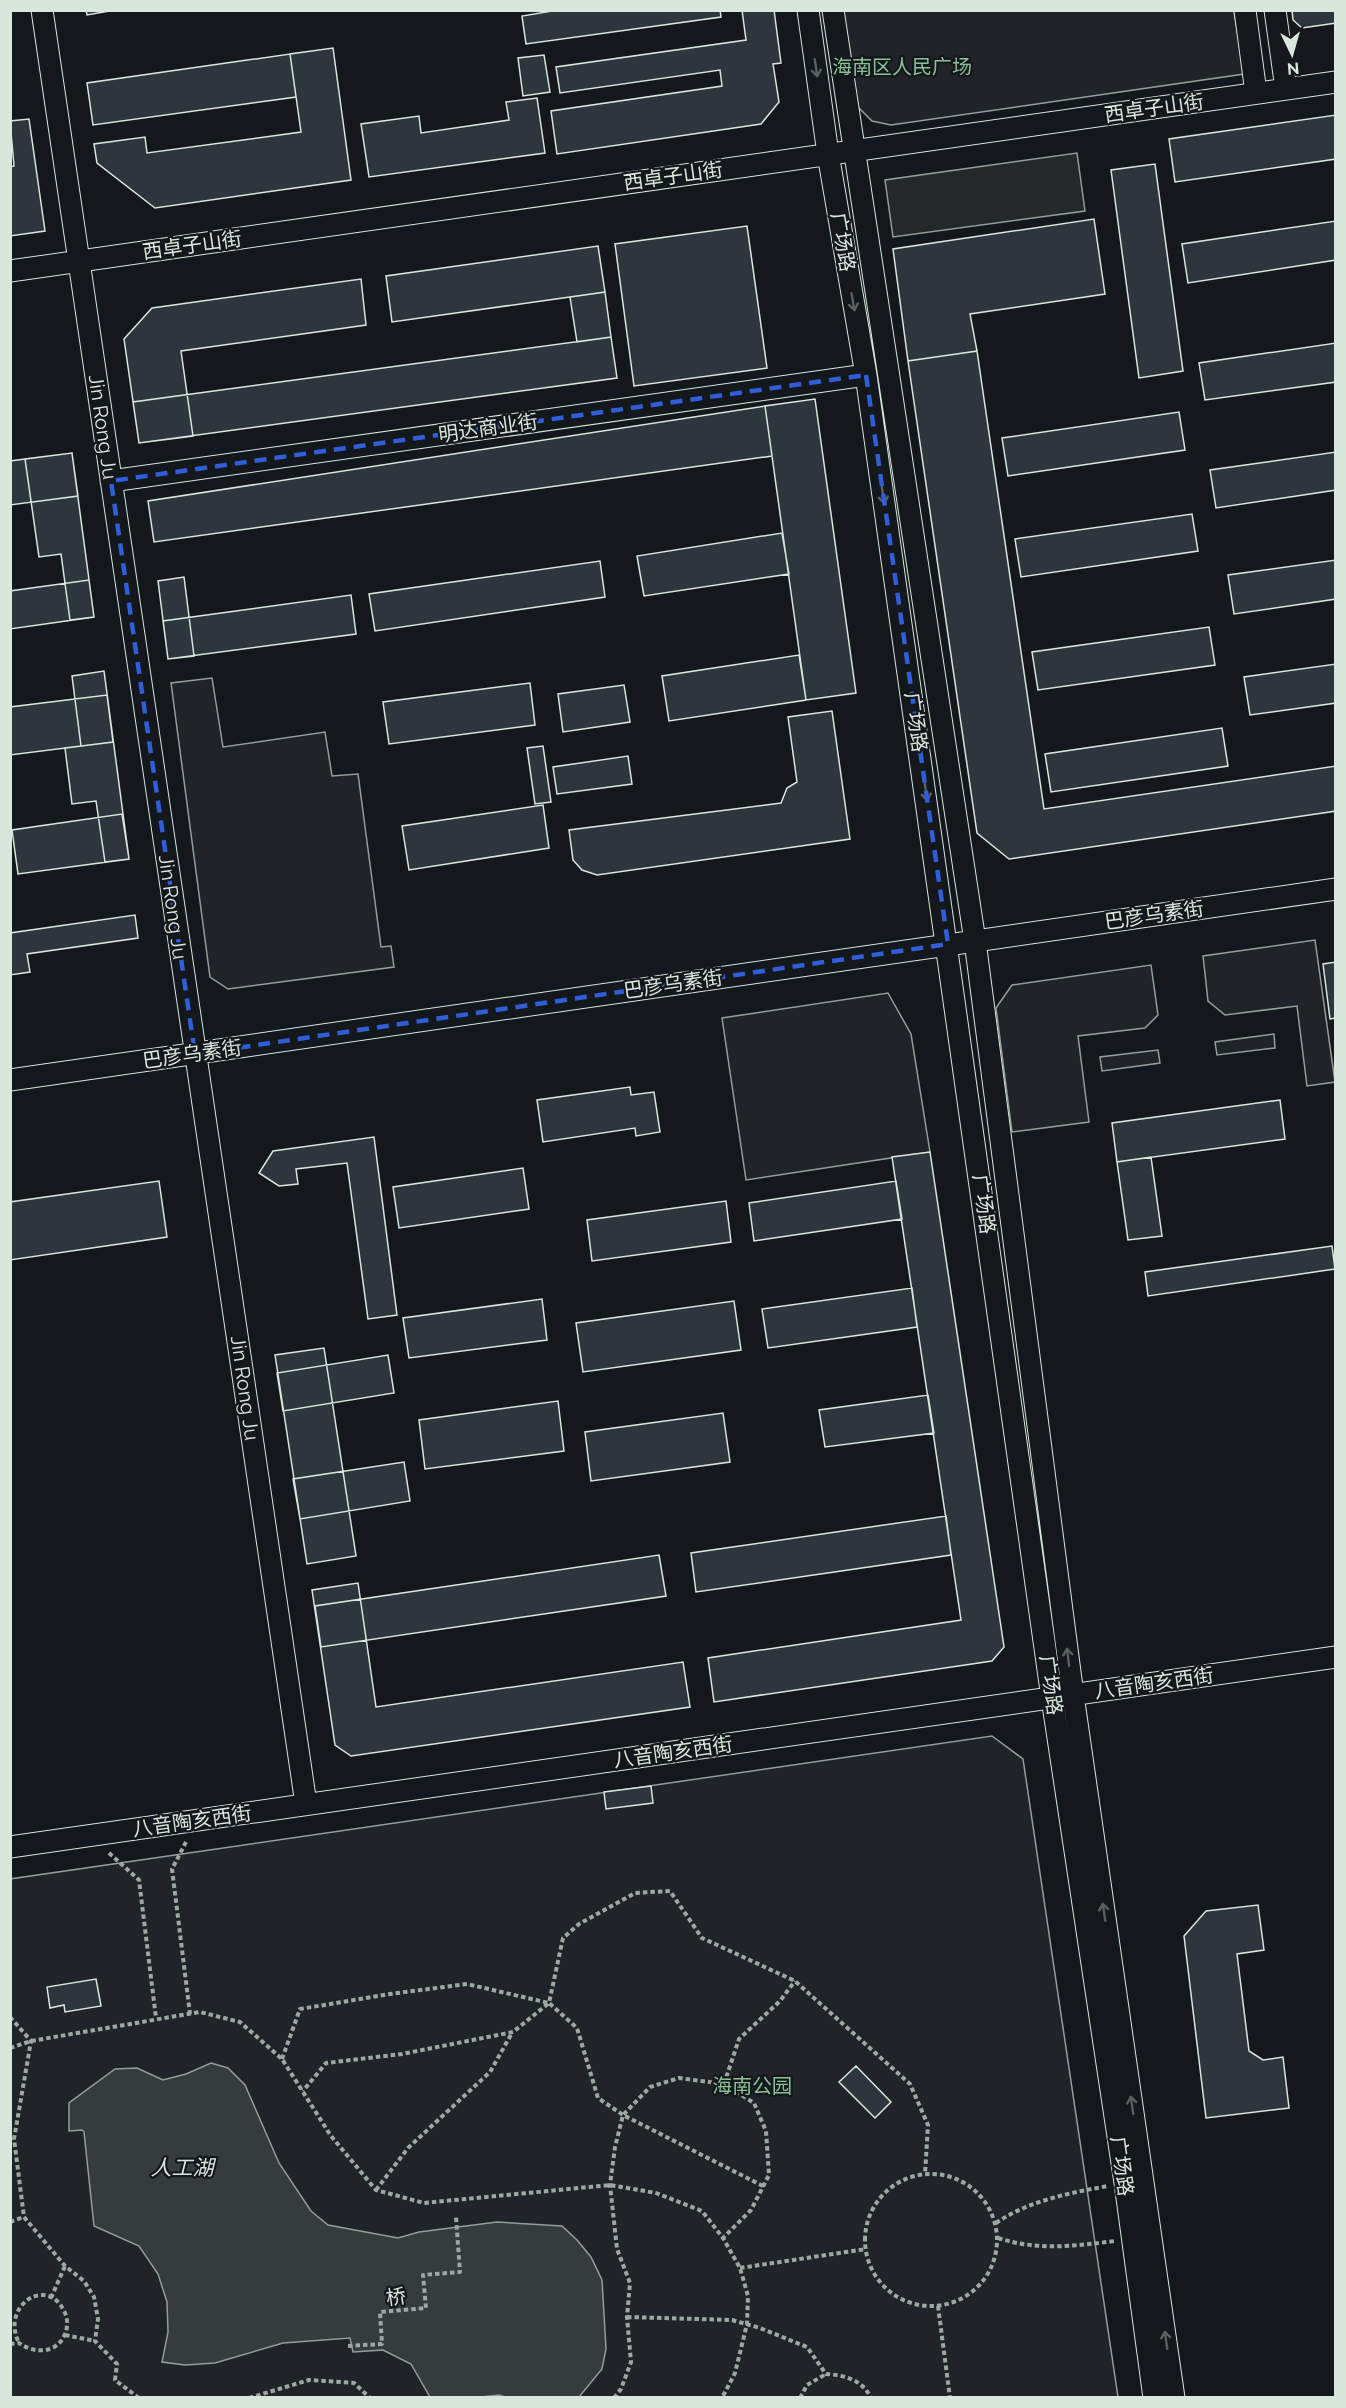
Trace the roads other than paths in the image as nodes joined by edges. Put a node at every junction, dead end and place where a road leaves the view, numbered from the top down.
1 (42, 10) edge
2 (808, 10) edge
3 (832, 10) edge
4 (1245, 10) edge
5 (1275, 10) edge
6 (1335, 82) edge
7 (1286, 89) junction
8 (1257, 93) junction
9 (854, 150) junction
10 (828, 154) junction
11 (78, 261) junction
12 (10, 271) edge
13 (866, 375) junction
14 (111, 481) junction
15 (1335, 879) edge
16 (1335, 889) edge
17 (974, 936) junction
18 (947, 940) junction
19 (194, 1048) junction
20 (10, 1070) edge
21 (10, 1080) edge
22 (1335, 1657) edge
23 (1063, 1696) junction
24 (306, 1804) junction
25 (10, 1847) edge
26 (1154, 2397) edge
27 (1174, 2397) edge

1 - 11 street, Jin Rong Ju
2 -> 10 street, 广场路
3 - 9 street, 广场路
4 - 8 street
5 - 7 street
6 - 7 street, 西卓子山街
7 - 8 street, 西卓子山街
8 - 9 street, 西卓子山街
9 - 10 street, 西卓子山街
9 - 17 street, 广场路
10 - 11 street, 西卓子山街
10 -> 13 street, 广场路
11 - 12 street, 西卓子山街
11 - 14 street, Jin Rong Ju
13 - 14 street, 明达商业街
13 -> 18 street, 广场路
14 - 19 street, Jin Rong Ju
15 - 17 street, 巴彦乌素街
16 - 17 street, 巴彦乌素街
17 - 18 street, 巴彦乌素街
23 -> 17 street, 广场路
18 - 19 street, 巴彦乌素街
18 - 23 street, 广场路
19 - 20 street, 巴彦乌素街
19 - 21 street, 巴彦乌素街
19 - 24 street, Jin Rong Ju
22 - 23 street, 八音陶亥西街
23 - 24 street, 八音陶亥西街
23 - 26 street, 广场路
27 -> 23 street, 广场路
24 - 25 street, 八音陶亥西街

